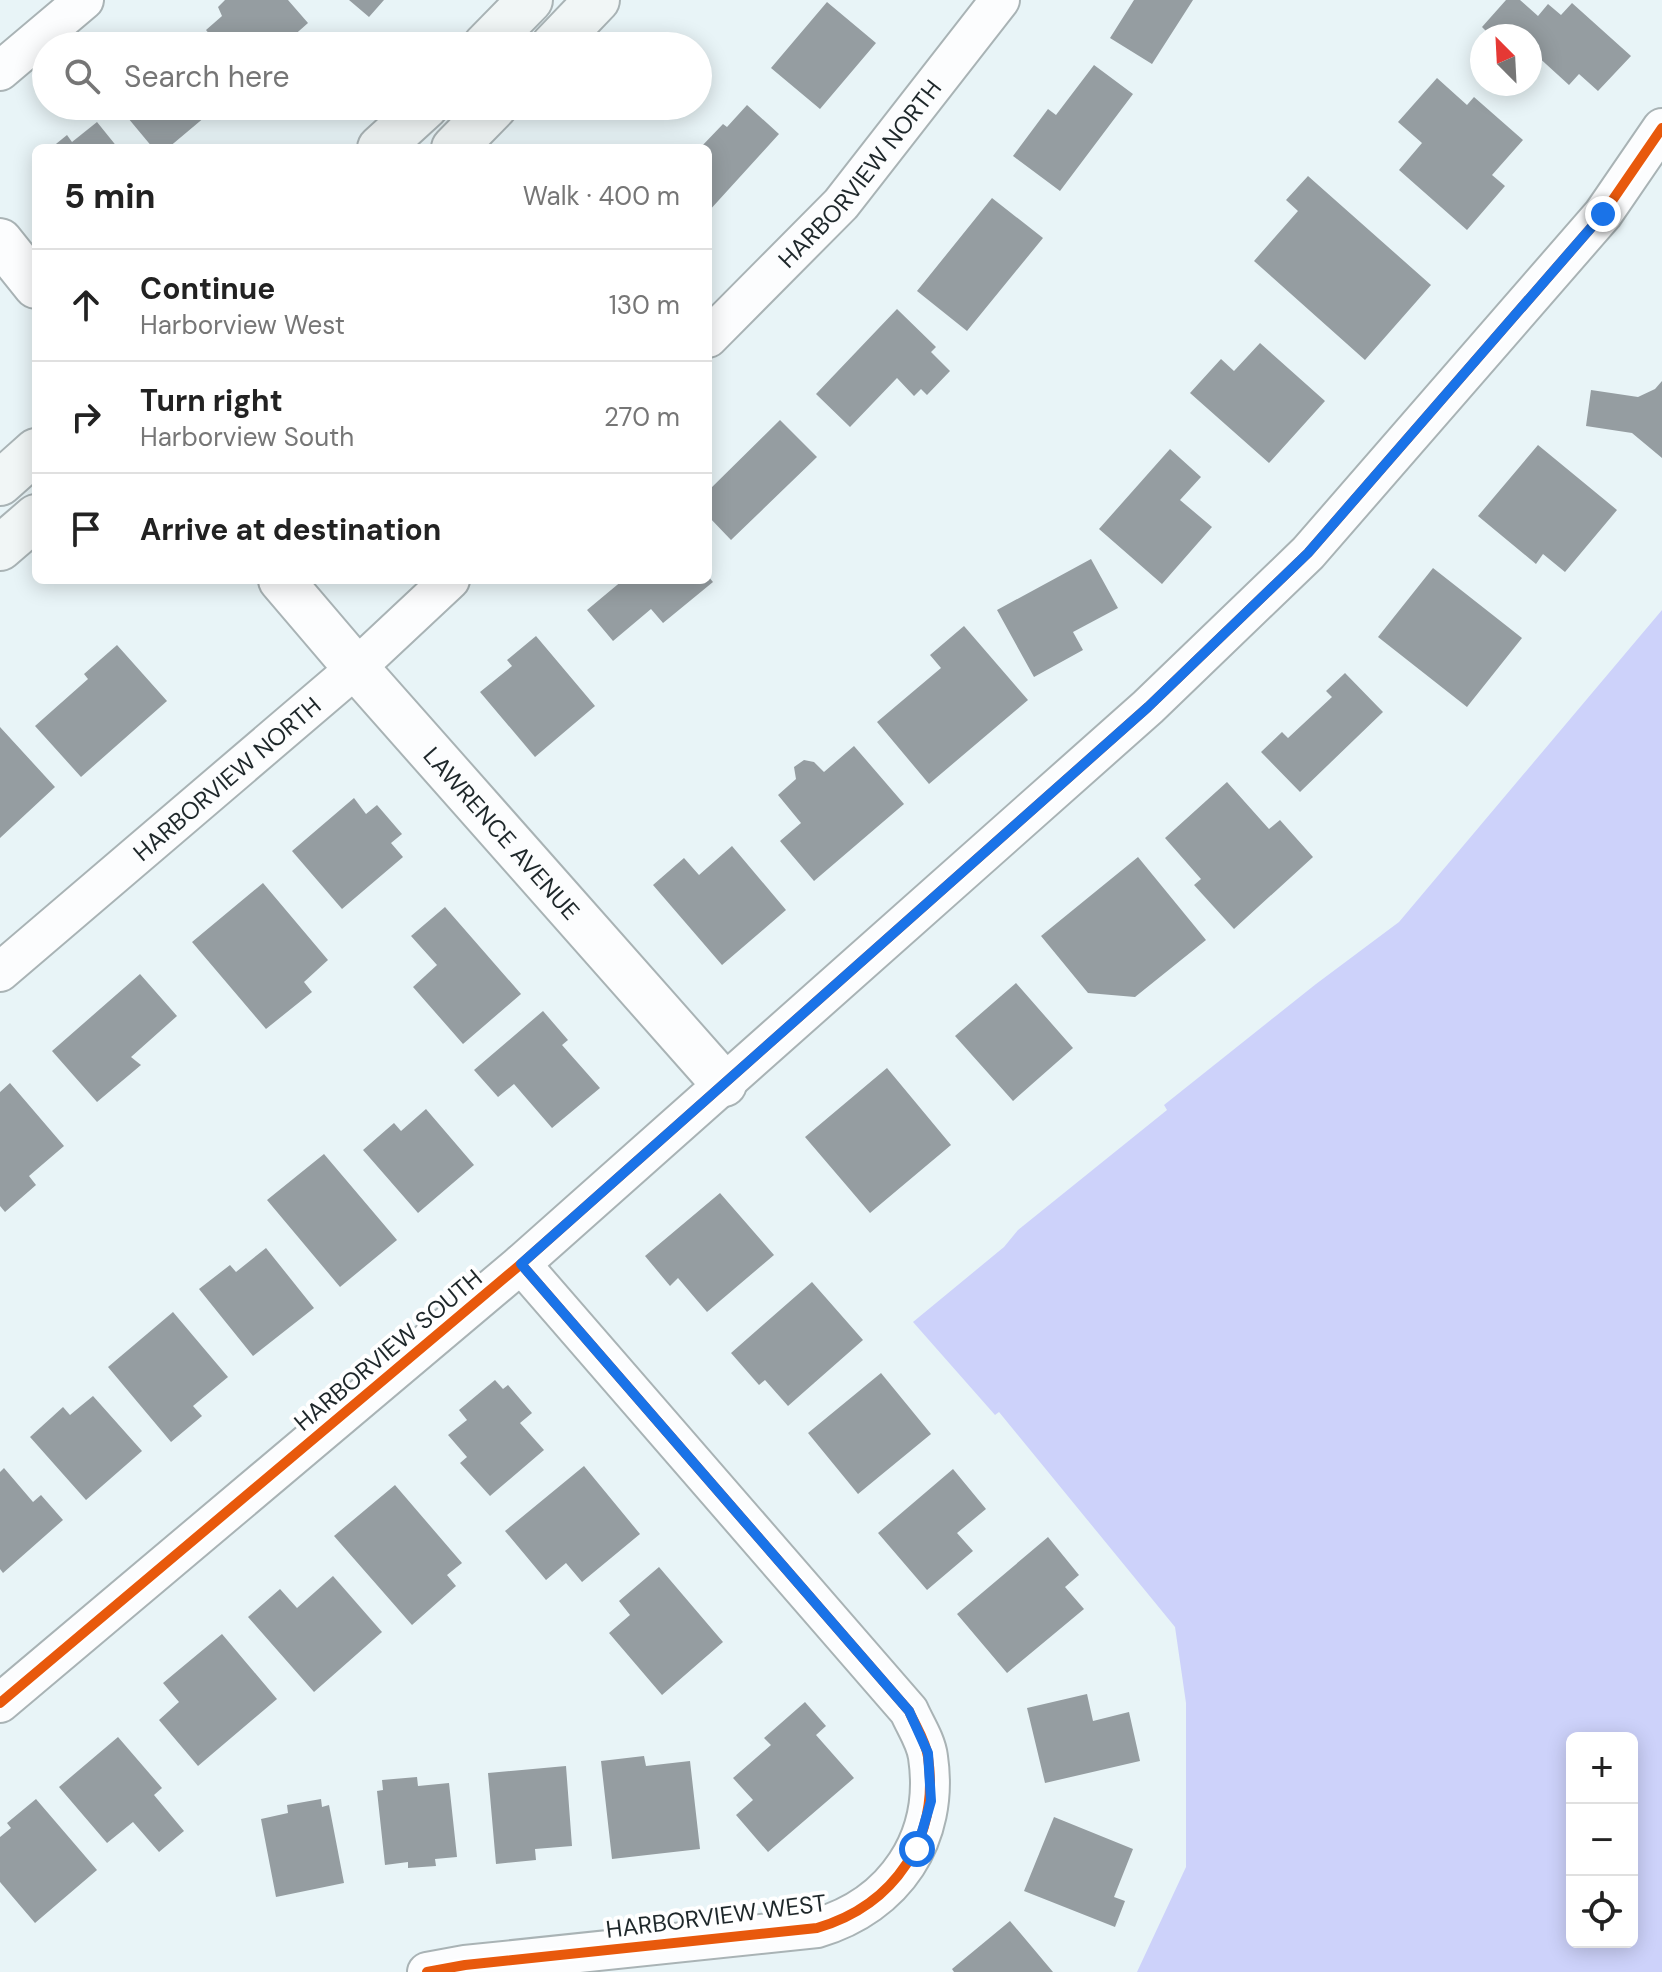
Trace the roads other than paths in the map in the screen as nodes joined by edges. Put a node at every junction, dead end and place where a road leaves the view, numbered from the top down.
1 (84, 0) edge
2 (530, 0) edge
3 (597, 0) edge
4 (1000, 0) edge
5 (46, 32) edge
6 (499, 32) edge
7 (566, 32) edge
8 (32, 44) edge
9 (0, 71) edge
10 (411, 120) edge
11 (481, 120) edge
12 (1662, 128) edge
13 (384, 144) edge
14 (458, 144) edge
15 (0, 241) edge
16 (32, 281) edge
17 (712, 334) edge
18 (32, 455) edge
19 (0, 483) edge
20 (32, 520) edge
21 (0, 548) edge
22 (284, 584) edge
23 (446, 584) edge
24 (356, 668) junction
25 (0, 972) edge
26 (724, 1084) junction
27 (521, 1264) junction
28 (0, 1703) edge
29 (427, 1972) edge

1 - 5 street
2 - 6 main road
3 - 7 main road
4 - 17 street, HARBORVIEW NORTH
8 - 9 street
10 - 13 main road
11 - 14 main road
12 - 26 street, HARBORVIEW SOUTH
15 - 16 street
18 - 19 main road
20 - 21 main road
22 - 24 street, LAWRENCE AVENUE
23 - 24 street, HARBORVIEW NORTH
24 - 25 street, HARBORVIEW NORTH
24 - 26 street, LAWRENCE AVENUE
26 - 27 street, HARBORVIEW SOUTH
27 - 28 street, HARBORVIEW SOUTH
27 - 29 street, HARBORVIEW WEST

